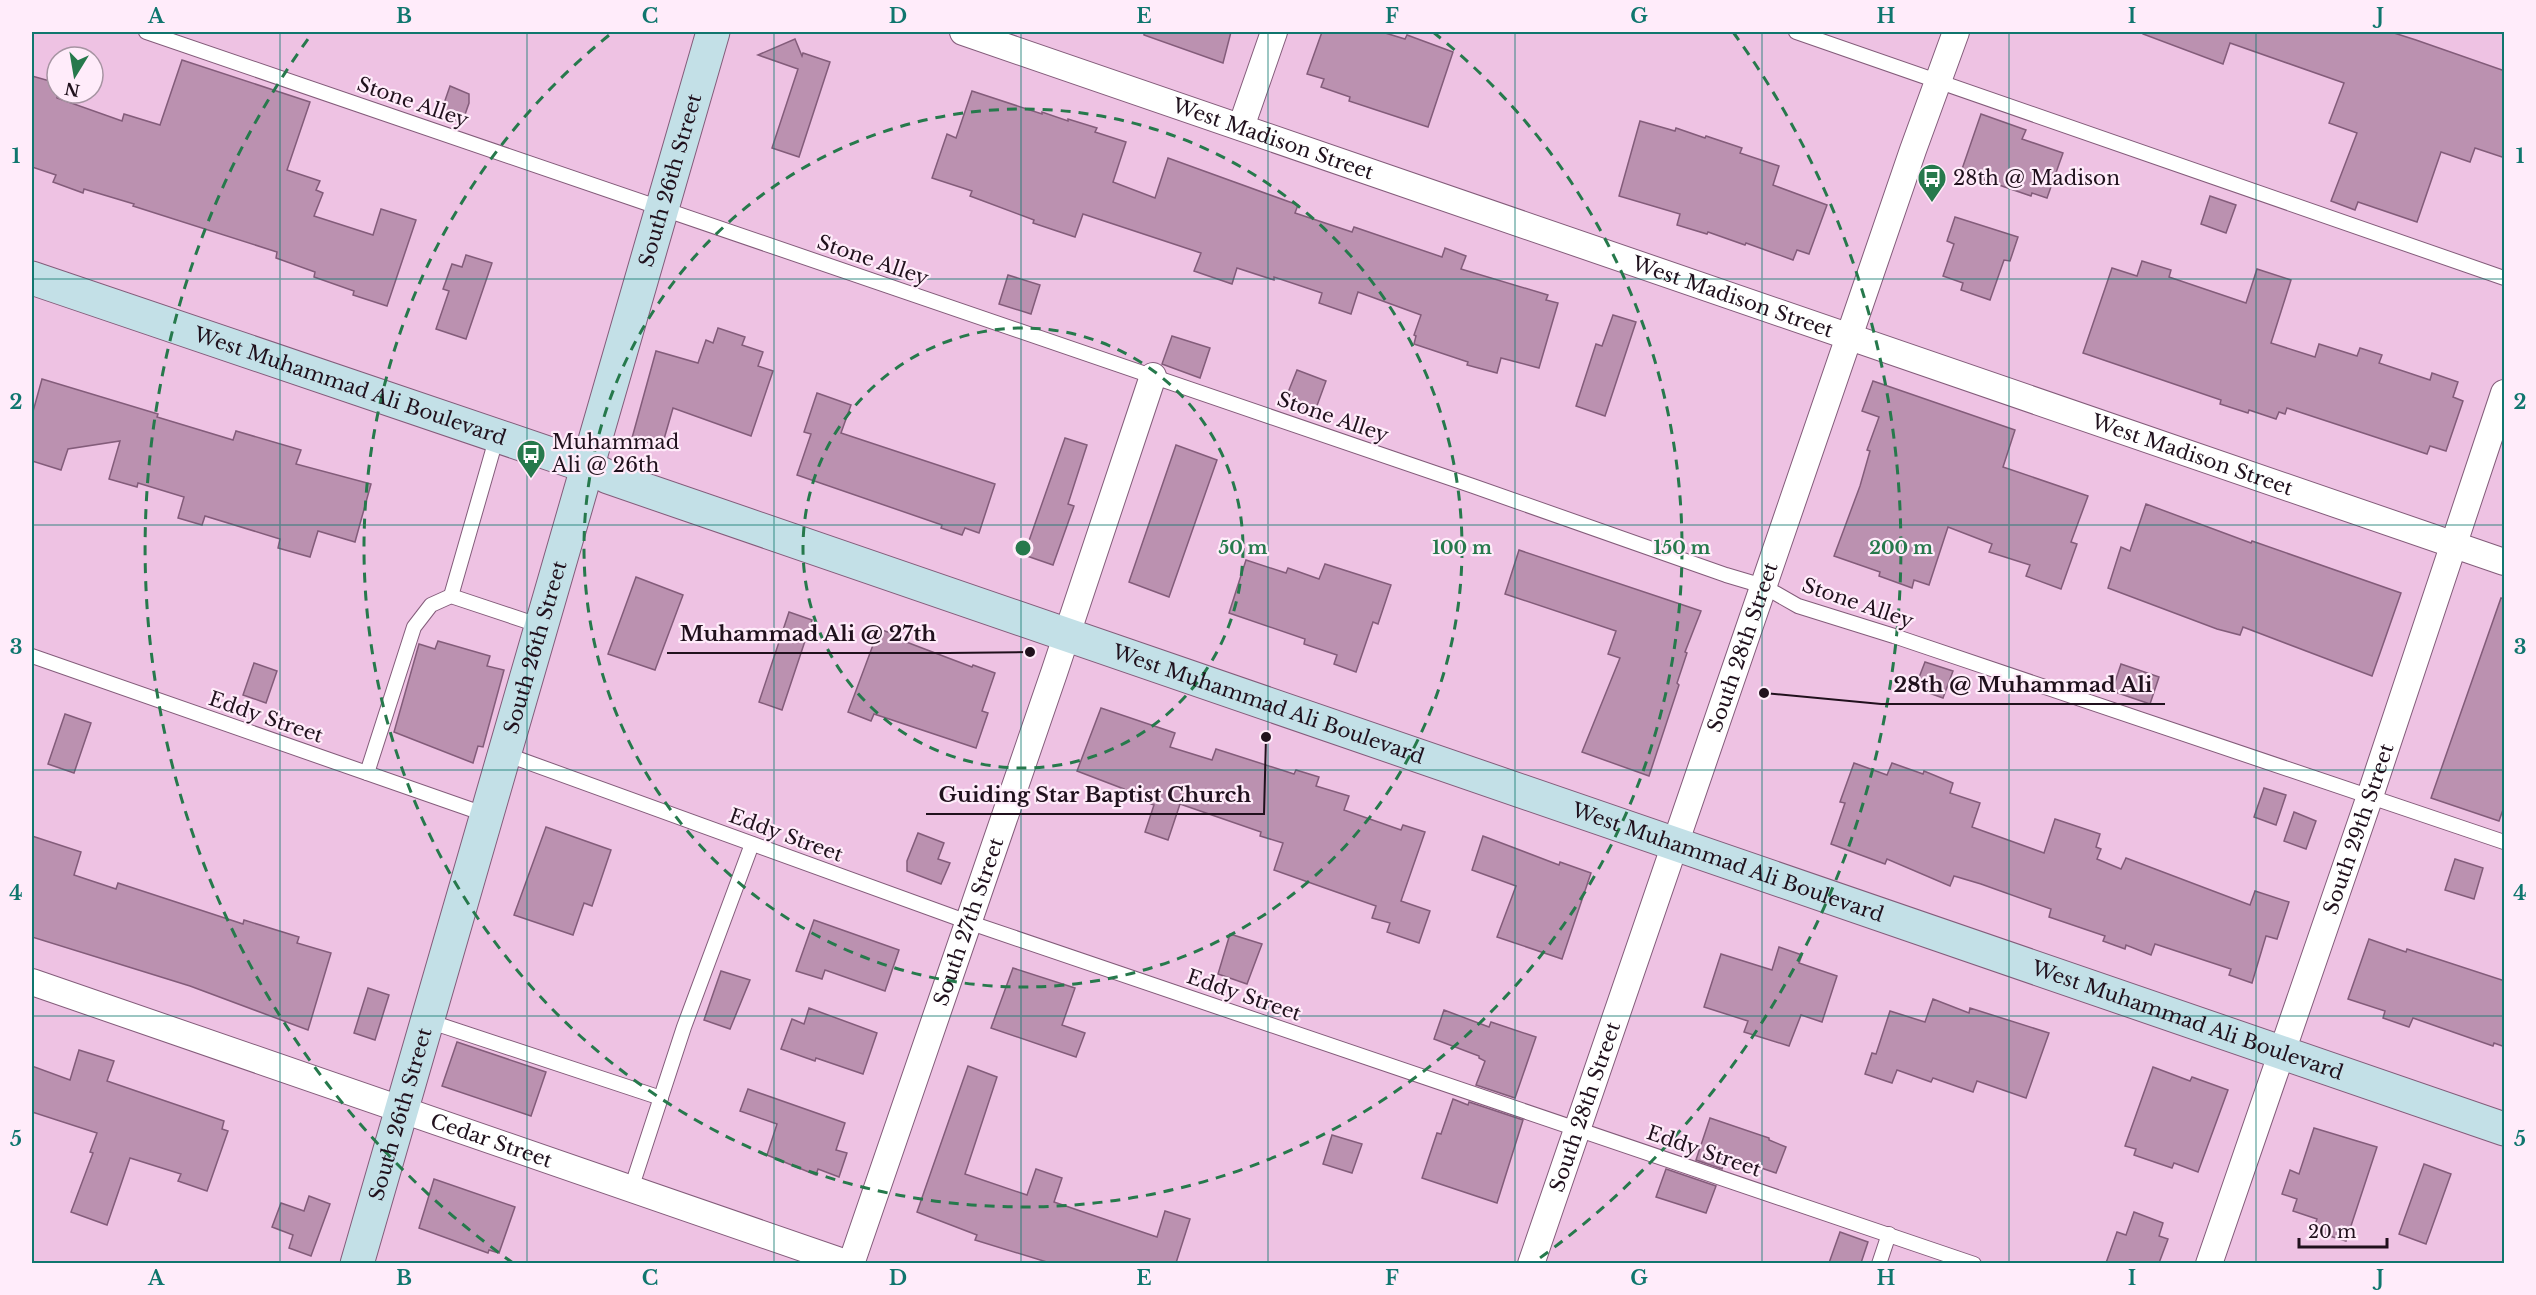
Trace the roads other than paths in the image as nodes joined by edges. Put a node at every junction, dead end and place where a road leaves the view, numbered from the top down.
1 (146, 32) edge
2 (713, 32) edge
3 (963, 32) edge
4 (1274, 32) edge
5 (1796, 32) edge
6 (1956, 32) edge
7 (1940, 80) junction
8 (1241, 127) junction
9 (661, 208) junction
10 (32, 278) edge
11 (2505, 279) edge
12 (1850, 337) junction
13 (1153, 376) junction
14 (2505, 393) edge
15 (497, 436) junction
16 (589, 467) junction
17 (2455, 545) junction
18 (2505, 562) edge
19 (1763, 586) junction
20 (451, 596) junction
21 (541, 627) junction
22 (1066, 634) junction
23 (32, 656) edge
24 (505, 754) junction
25 (367, 773) junction
26 (2370, 796) junction
27 (487, 815) junction
28 (2505, 842) edge
29 (752, 844) junction
30 (1675, 844) junction
31 (968, 922) junction
32 (32, 982) edge
33 (428, 1021) junction
34 (2282, 1054) junction
35 (661, 1098) junction
36 (403, 1110) junction
37 (1577, 1129) junction
38 (2505, 1129) edge
39 (631, 1189) junction
40 (1889, 1234) junction
41 (357, 1263) edge
42 (850, 1263) edge
43 (1531, 1263) edge
44 (1879, 1263) edge
45 (1974, 1263) edge
46 (2209, 1263) edge

1 - 9 lane, Stone Alley
2 - 9 main road, South 26th Street
3 - 8 street, West Madison Street
4 - 8 street
5 - 7 lane
6 - 7 street, South 28th Street
7 - 11 lane
7 - 12 street, South 28th Street
8 - 12 street, West Madison Street
9 - 13 lane, Stone Alley
9 - 16 main road, South 26th Street
10 - 15 main road, West Muhammad Ali Boulevard
12 - 17 street, West Madison Street
12 - 19 street, South 28th Street
13 - 19 lane, Stone Alley
13 - 22 street, South 27th Street
14 - 17 street, South 29th Street
15 - 16 main road, West Muhammad Ali Boulevard
15 - 20 lane
16 - 21 main road, South 26th Street
16 - 22 main road, West Muhammad Ali Boulevard
17 - 18 street, West Madison Street
17 - 26 street, South 29th Street
19 - 26 lane, Stone Alley
19 - 30 street, South 28th Street
20 - 21 lane
20 - 25 lane
21 - 24 main road, South 26th Street
22 - 30 main road, West Muhammad Ali Boulevard
22 - 31 street, South 27th Street
23 - 25 lane, Eddy Street
24 - 27 main road, South 26th Street
24 - 29 lane, Eddy Street
25 - 27 lane, Eddy Street
26 - 28 lane, Stone Alley
26 - 34 street, South 29th Street
27 - 33 main road, South 26th Street
29 - 31 lane, Eddy Street
29 - 35 lane
30 - 34 main road, West Muhammad Ali Boulevard
30 - 37 street, South 28th Street
31 - 37 lane, Eddy Street
31 - 42 street, South 27th Street
32 - 36 street, Cedar Street
33 - 35 lane
33 - 36 main road, South 26th Street
34 - 38 main road, West Muhammad Ali Boulevard
34 - 46 street, South 29th Street
35 - 39 lane
36 - 39 street, Cedar Street
36 - 41 main road, South 26th Street
37 - 40 lane, Eddy Street
37 - 43 street, South 28th Street
39 - 42 street, Cedar Street
40 - 44 lane
40 - 45 lane, Eddy Street

